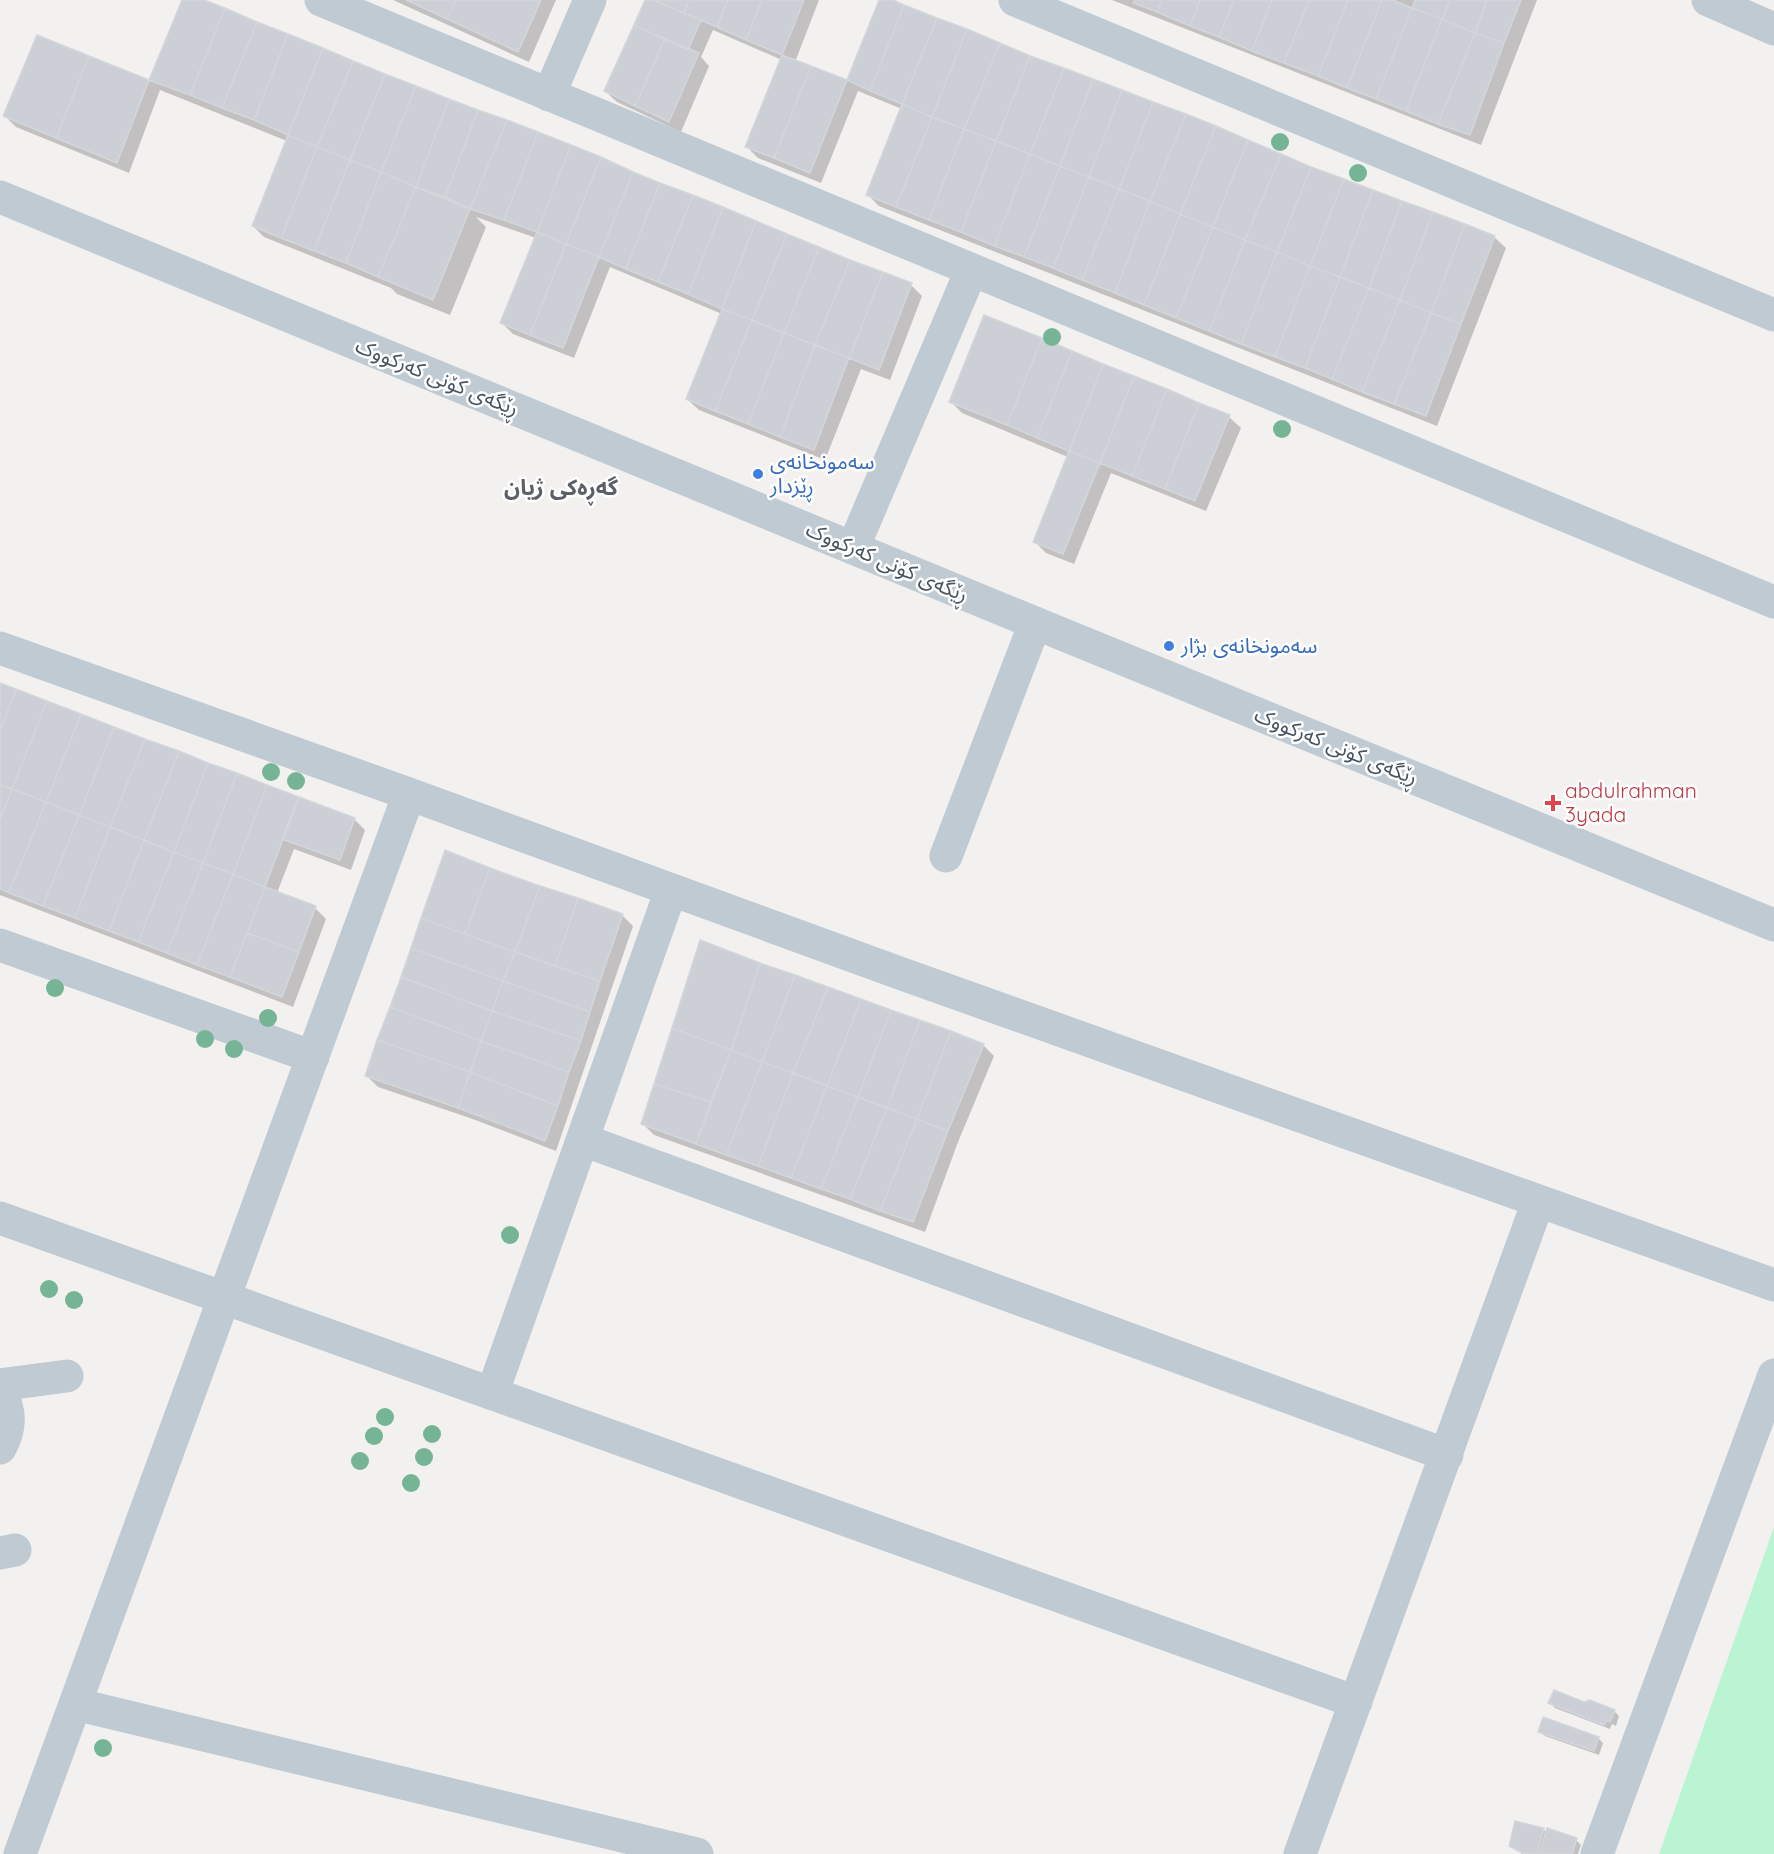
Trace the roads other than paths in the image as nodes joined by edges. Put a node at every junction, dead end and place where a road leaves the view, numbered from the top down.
1 (321, 0) edge
2 (590, 0) edge
3 (1016, 0) edge
4 (1708, 0) edge
5 (1774, 29) edge
6 (549, 95) junction
7 (0, 197) edge
8 (971, 271) junction
9 (1774, 315) edge
10 (853, 548) junction
11 (1774, 603) edge
12 (1035, 623) junction
13 (0, 648) edge
14 (409, 794) junction
15 (946, 856) dead end
16 (671, 890) junction
17 (1774, 925) edge
18 (0, 945) edge
19 (313, 1057) junction
20 (583, 1140) junction
21 (1538, 1202) junction
22 (0, 1218) edge
23 (1774, 1285) edge
24 (224, 1298) junction
25 (1774, 1375) edge
26 (68, 1376) dead end
27 (0, 1387) edge
28 (492, 1394) junction
29 (0, 1448) edge
30 (1447, 1455) junction
31 (1356, 1702) junction
32 (75, 1704) junction
33 (20, 1854) edge
34 (697, 1854) edge
35 (1300, 1854) edge
36 (1597, 1854) edge

1 - 6 street
2 - 6 street
3 - 9 street
4 - 5 street
6 - 8 street
7 - 10 street, ڕێگەی کۆنی کەرکووک
8 - 10 street
8 - 11 street
10 - 12 street, ڕێگەی کۆنی کەرکووک
12 - 15 street
12 - 17 street, ڕێگەی کۆنی کەرکووک
13 - 14 street
14 - 16 street
14 - 19 street
16 - 20 street
16 - 21 street
18 - 19 street
19 - 24 street
20 - 28 street
20 - 30 street
21 - 23 street
21 - 30 street
22 - 24 street
24 - 28 street
24 - 32 street
25 - 36 street
26 - 27 street
27 - 29 street
28 - 31 street
30 - 31 street
31 - 35 street
32 - 33 street
32 - 34 street

